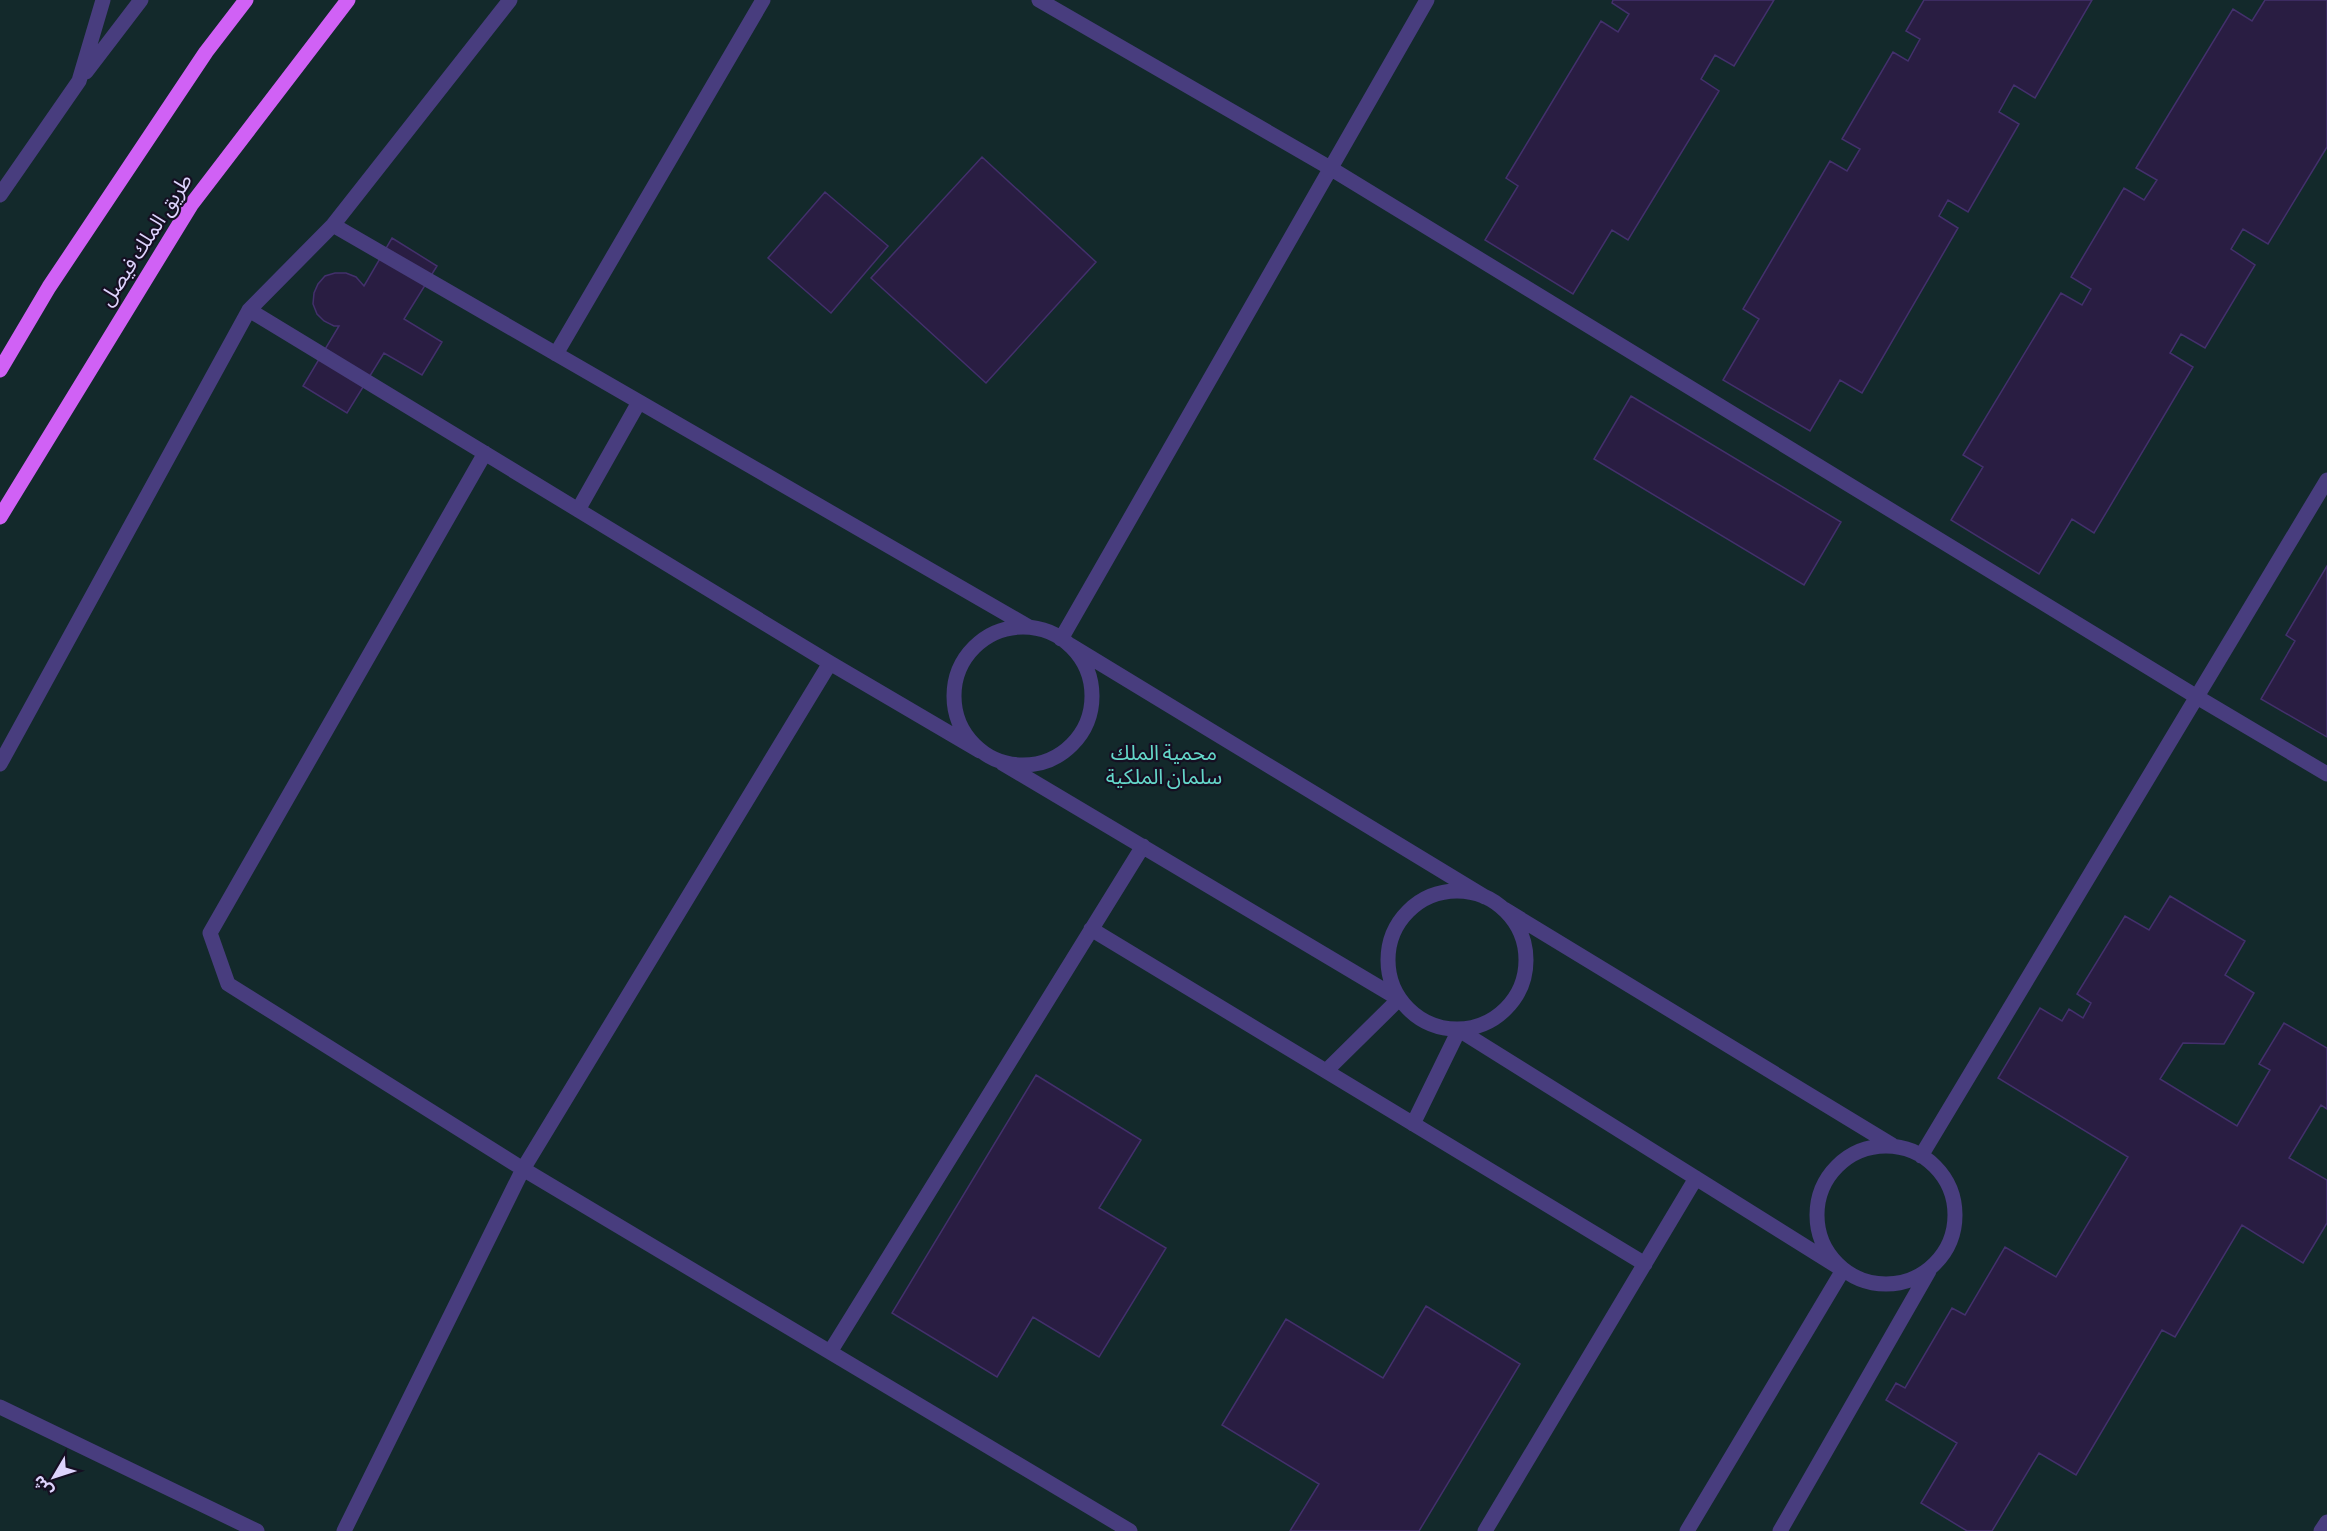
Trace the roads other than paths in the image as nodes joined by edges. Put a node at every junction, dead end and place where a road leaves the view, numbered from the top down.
1 (103, 0) edge
2 (141, 0) edge
3 (246, 0) edge
4 (348, 0) edge
5 (510, 0) edge
6 (763, 0) edge
7 (1038, 0) edge
8 (1426, 0) edge
9 (79, 81) junction
10 (1330, 168) junction
11 (0, 195) edge
12 (333, 225) junction
13 (249, 310) junction
14 (556, 354) junction
15 (0, 370) edge
16 (639, 402) junction
17 (485, 453) junction
18 (2327, 480) edge
19 (578, 510) junction
20 (0, 517) edge
21 (1029, 627) junction
22 (1065, 642) junction
23 (830, 663) junction
24 (2197, 697) junction
25 (980, 751) junction
26 (1002, 763) junction
27 (0, 764) edge
28 (2327, 774) edge
29 (1143, 846) junction
30 (1485, 897) junction
31 (1504, 909) junction
32 (1091, 929) junction
33 (1399, 999) junction
34 (1459, 1030) junction
35 (1326, 1071) junction
36 (1413, 1124) junction
37 (1892, 1145) junction
38 (1922, 1156) junction
39 (523, 1169) junction
40 (1696, 1178) junction
41 (1645, 1264) junction
42 (1931, 1268) junction
43 (1843, 1270) junction
44 (831, 1352) junction
45 (0, 1407) edge
46 (2327, 1522) edge
47 (257, 1531) edge
48 (344, 1531) edge
49 (1130, 1531) edge
50 (1485, 1531) edge
51 (1687, 1531) edge
52 (1780, 1531) edge
53 (2321, 1531) edge

1 - 9 street
2 - 9 street
3 - 15 main road
4 - 20 main road, طريق الملك فيصل
5 - 12 street
6 - 14 street
7 - 10 street
8 - 10 street
9 - 11 street
10 - 22 street
10 - 24 street
12 - 13 street
12 - 14 street
13 - 17 street
13 - 27 street
14 - 16 street
16 - 19 street
16 - 21 street
17 - 19 street
17 - 39 street
18 - 24 street
19 - 23 street
21 - 22 street
21 - 25 street
22 - 26 street
22 - 30 street
23 - 25 street
23 - 39 street
24 - 28 street
24 - 38 street
25 - 26 street
26 - 29 street
29 - 32 street
29 - 33 street
30 - 31 street
30 - 33 street
31 - 34 street
31 - 37 street
32 - 35 street
32 - 44 street
33 - 34 street
33 - 35 street
34 - 36 street
34 - 40 street
35 - 36 street
36 - 41 street
37 - 38 street
37 - 43 street
38 - 42 street
39 - 44 street
39 - 48 street
40 - 41 street
40 - 43 street
41 - 50 street
42 - 43 street
42 - 52 street
43 - 51 street
44 - 49 street
45 - 47 street
46 - 53 street

